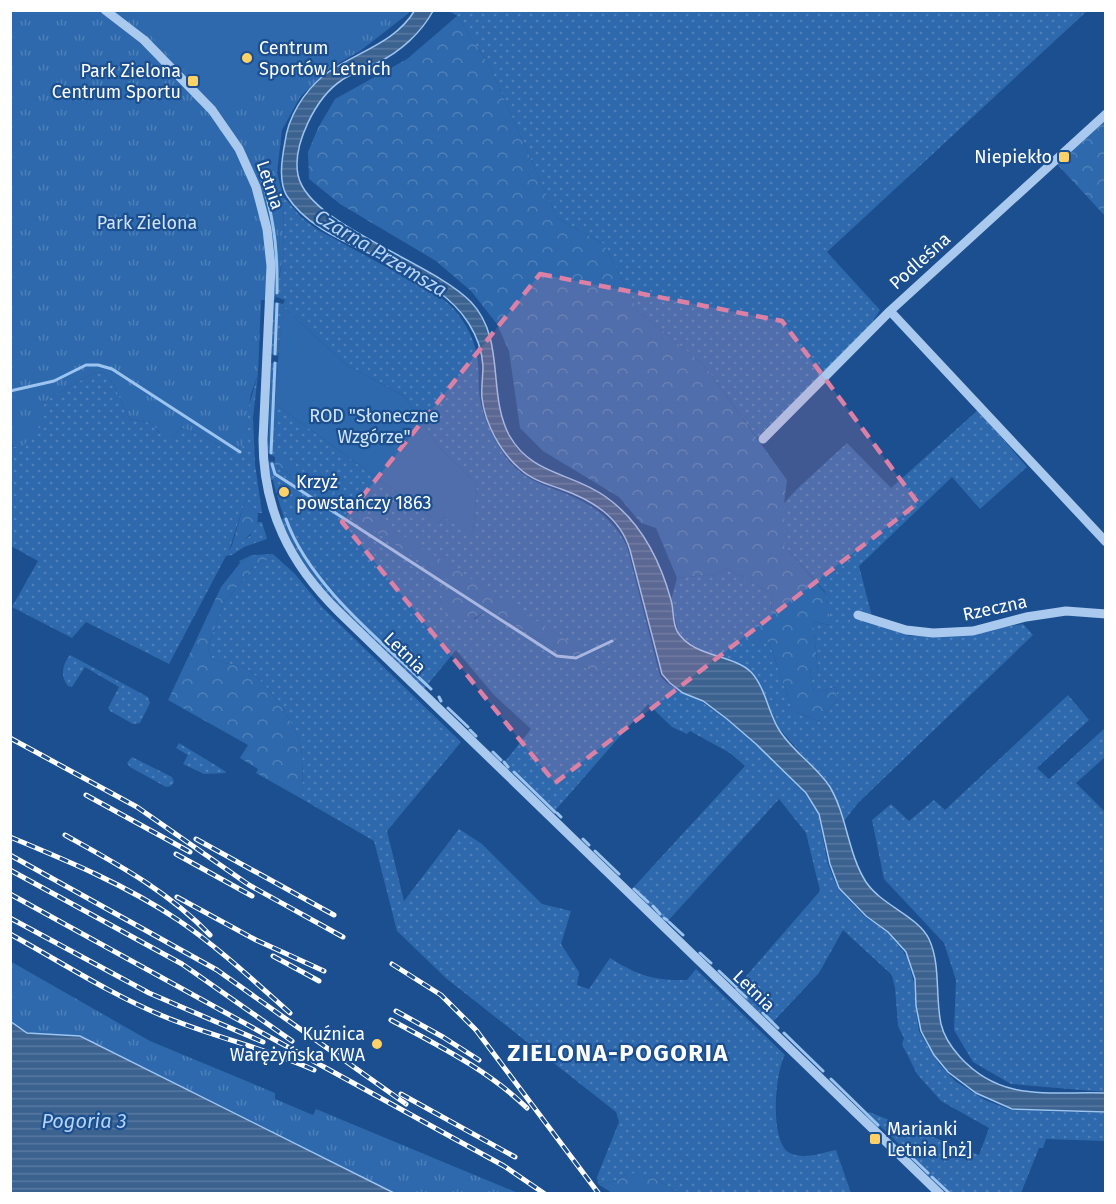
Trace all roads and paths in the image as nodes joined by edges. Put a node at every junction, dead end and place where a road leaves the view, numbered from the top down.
1 (105, 10) edge
2 (1106, 114) edge
3 (890, 311) junction
4 (763, 439) dead end
5 (1106, 542) edge
6 (1106, 614) edge
7 (858, 615) dead end
8 (940, 1194) edge

1 - 8 street, Letnia
2 - 3 street, Podleśna
3 - 4 street, Podleśna
3 - 5 street
6 - 7 street, Rzeczna

